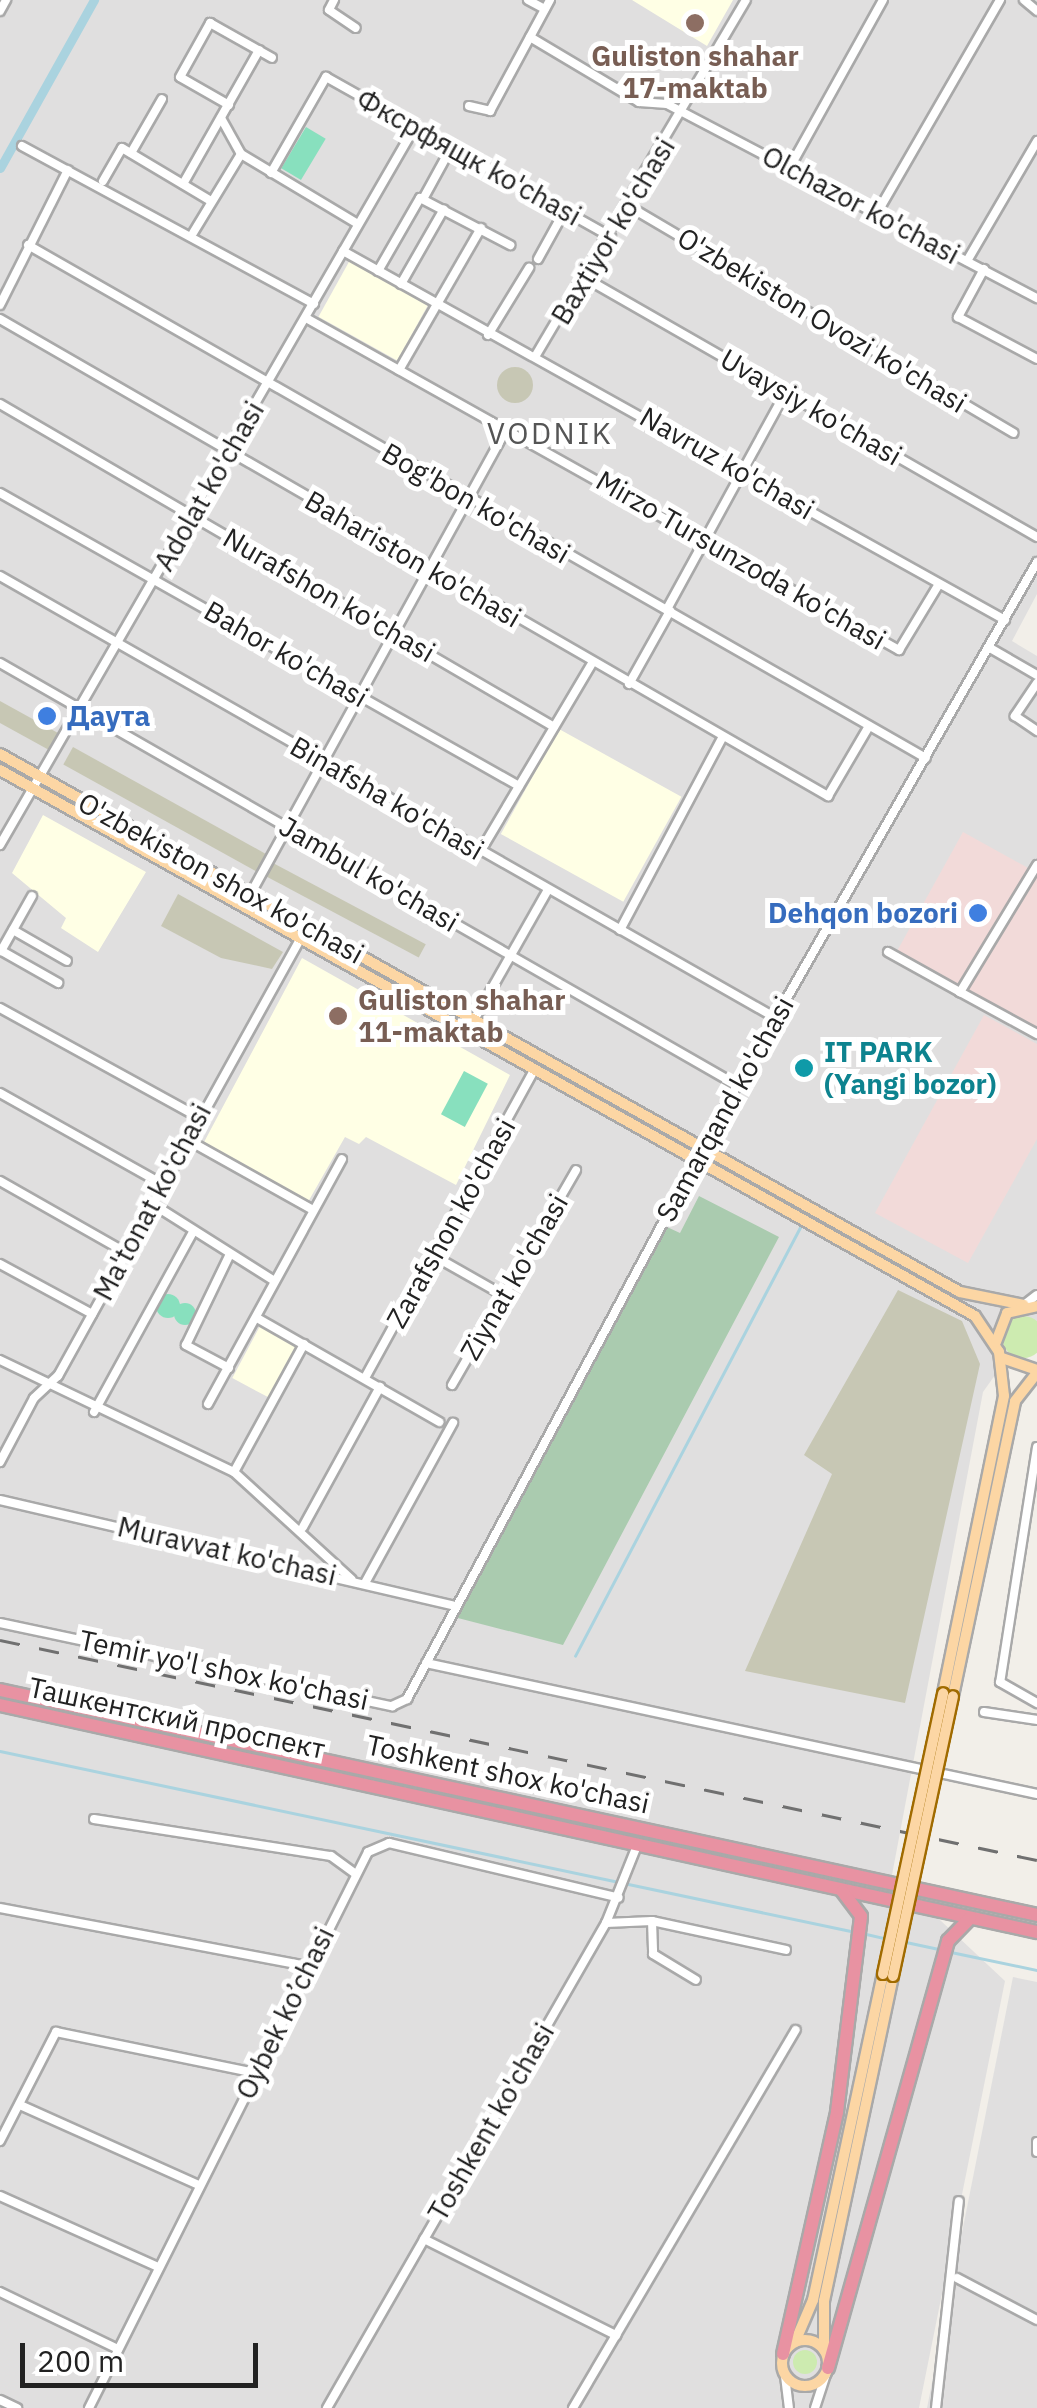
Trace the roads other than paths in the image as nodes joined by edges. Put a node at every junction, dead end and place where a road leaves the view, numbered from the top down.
1 (6, 0) edge
2 (334, 0) edge
3 (528, 0) edge
4 (746, 0) edge
5 (883, 0) edge
6 (1000, 0) edge
7 (1024, 0) edge
8 (547, 4) edge
9 (0, 11) edge
10 (1037, 11) edge
11 (356, 28) dead end
12 (530, 37) junction
13 (259, 50) junction
14 (272, 58) dead end
15 (162, 99) dead end
16 (229, 105) junction
17 (469, 106) dead end
18 (684, 113) junction
19 (222, 118) junction
20 (416, 125) junction
21 (1037, 141) edge
22 (22, 146) dead end
23 (452, 146) junction
24 (131, 153) junction
25 (241, 154) junction
26 (790, 166) junction
27 (68, 170) junction
28 (271, 174) junction
29 (103, 181) junction
30 (183, 184) junction
31 (421, 198) junction
32 (211, 200) junction
33 (630, 206) junction
34 (444, 209) junction
35 (565, 210) junction
36 (878, 214) junction
37 (358, 224) junction
38 (481, 228) junction
39 (193, 232) junction
40 (611, 237) junction
41 (28, 245) junction
42 (510, 246) dead end
43 (343, 252) junction
44 (538, 259) dead end
45 (967, 261) junction
46 (530, 268) dead end
47 (984, 269) junction
48 (378, 271) junction
49 (586, 278) junction
50 (401, 284) junction
51 (1037, 298) edge
52 (314, 304) junction
53 (437, 304) junction
54 (0, 305) edge
55 (306, 318) junction
56 (0, 319) edge
57 (488, 335) junction
58 (536, 355) junction
59 (1037, 359) edge
60 (399, 370) junction
61 (269, 383) junction
62 (786, 392) junction
63 (0, 404) edge
64 (508, 428) junction
65 (1013, 432) dead end
66 (228, 452) junction
67 (744, 470) junction
68 (0, 492) edge
69 (469, 498) junction
70 (192, 516) junction
71 (1037, 537) edge
72 (708, 538) junction
73 (1037, 562) edge
74 (429, 570) junction
75 (0, 576) edge
76 (154, 580) junction
77 (939, 584) junction
78 (669, 610) junction
79 (1005, 620) junction
80 (395, 633) junction
81 (118, 644) junction
82 (990, 648) junction
83 (592, 662) junction
84 (0, 663) edge
85 (1037, 675) edge
86 (1037, 683) edge
87 (629, 684) junction
88 (360, 696) junction
89 (79, 708) junction
90 (554, 726) junction
91 (869, 726) junction
92 (1037, 731) edge
93 (722, 738) junction
94 (0, 754) edge
95 (926, 758) junction
96 (324, 762) junction
97 (0, 770) edge
98 (40, 776) junction
99 (519, 786) junction
100 (33, 789) junction
101 (287, 828) junction
102 (0, 845) edge
103 (480, 852) junction
104 (1037, 866) edge
105 (548, 890) junction
106 (251, 893) junction
107 (32, 896) dead end
108 (13, 930) junction
109 (620, 930) junction
110 (300, 938) junction
111 (1, 951) edge
112 (888, 952) dead end
113 (511, 955) junction
114 (67, 961) dead end
115 (58, 984) dead end
116 (960, 992) junction
117 (0, 1008) edge
118 (776, 1018) junction
119 (474, 1020) junction
120 (1037, 1034) edge
121 (534, 1069) junction
122 (738, 1085) junction
123 (0, 1092) edge
124 (198, 1117) junction
125 (186, 1139) junction
126 (703, 1149) junction
127 (342, 1159) dead end
128 (696, 1161) junction
129 (576, 1170) dead end
130 (0, 1180) edge
131 (162, 1184) junction
132 (151, 1203) junction
133 (797, 1206) junction
134 (311, 1209) junction
135 (824, 1221) junction
136 (192, 1232) junction
137 (125, 1252) junction
138 (230, 1254) junction
139 (434, 1256) junction
140 (0, 1264) edge
141 (273, 1280) junction
142 (1037, 1295) edge
143 (503, 1296) junction
144 (1024, 1305) junction
145 (1037, 1306) edge
146 (92, 1314) junction
147 (257, 1318) junction
148 (304, 1344) junction
149 (999, 1352) junction
150 (0, 1360) edge
151 (229, 1368) junction
152 (1037, 1371) edge
153 (366, 1376) junction
154 (452, 1385) dead end
155 (44, 1386) junction
156 (380, 1387) junction
157 (208, 1404) dead end
158 (94, 1412) junction
159 (439, 1422) dead end
160 (453, 1423) dead end
161 (1037, 1446) edge
162 (3, 1448) edge
163 (0, 1462) edge
164 (234, 1472) junction
165 (0, 1500) edge
166 (302, 1527) junction
167 (351, 1579) junction
168 (365, 1582) junction
169 (454, 1606) junction
170 (0, 1623) edge
171 (426, 1663) junction
172 (0, 1690) edge
173 (948, 1694) junction
174 (1037, 1703) edge
175 (0, 1704) edge
176 (984, 1712) dead end
177 (1037, 1720) edge
178 (1037, 1794) edge
179 (94, 1818) dead end
180 (641, 1829) junction
181 (637, 1847) junction
182 (356, 1874) junction
183 (840, 1890) junction
184 (621, 1894) junction
185 (0, 1908) edge
186 (1037, 1915) edge
187 (970, 1918) junction
188 (652, 1922) junction
189 (606, 1923) junction
190 (1037, 1932) edge
191 (786, 1950) dead end
192 (306, 1966) junction
193 (888, 1975) junction
194 (696, 1980) dead end
195 (796, 2030) dead end
196 (256, 2073) junction
197 (20, 2105) junction
198 (0, 2141) edge
199 (1037, 2142) edge
200 (1037, 2152) edge
201 (199, 2185) junction
202 (0, 2196) edge
203 (959, 2200) dead end
204 (424, 2239) junction
205 (158, 2267) junction
206 (957, 2278) junction
207 (0, 2292) edge
208 (1037, 2320) edge
209 (616, 2336) junction
210 (796, 2342) junction
211 (118, 2350) junction
212 (824, 2350) junction
213 (783, 2354) junction
214 (828, 2368) junction
215 (785, 2376) junction
216 (0, 2400) edge
217 (16, 2408) edge
218 (89, 2408) edge
219 (327, 2408) edge
220 (573, 2408) edge
221 (788, 2408) edge
222 (815, 2408) edge
223 (936, 2408) edge

1 - 9 street
2 - 11 street
3 - 8 street
4 - 18 street, Baxtiyor ko'chasi
5 - 26 street
6 - 36 street
7 - 10 street
8 - 12 street
12 - 17 street
12 - 18 street, Olchazor ko'chasi
13 - 14 street
13 - 16 street
13 - 16 street
15 - 24 street
16 - 19 street
18 - 26 street, Olchazor ko'chasi
18 - 33 street, Baxtiyor ko'chasi
19 - 25 street
19 - 30 street
20 - 23 street, Фксрфящк ko'chasi
20 - 28 street, Фксрфящк ko'chasi
20 - 37 street, Adolat ko'chasi
21 - 45 street
22 - 27 street
23 - 31 street
23 - 35 street, Фксрфящк ko'chasi
24 - 29 street
24 - 30 street
25 - 28 street
25 - 32 street
26 - 36 street, Olchazor ko'chasi
27 - 29 street
27 - 41 street
28 - 37 street
29 - 39 street
30 - 32 street
31 - 34 street
31 - 48 street
32 - 39 street
33 - 40 street, Baxtiyor ko'chasi
33 - 65 street, O'zbekiston Ovozi ko'chasi
34 - 38 street
34 - 50 street
35 - 40 street, Фксрфящк ko'chasi
35 - 44 street
36 - 45 street, Olchazor ko'chasi
37 - 43 street, Adolat ko'chasi
38 - 42 street
38 - 53 street
39 - 52 street
40 - 49 street, Baxtiyor ko'chasi
41 - 54 street
41 - 61 street, Bog'bon ko'chasi
43 - 48 street, Navruz ko'chasi
43 - 52 street, Adolat ko'chasi
45 - 47 street, Olchazor ko'chasi
46 - 57 street
47 - 51 street, Olchazor ko'chasi
47 - 59 street
48 - 50 street, Navruz ko'chasi
49 - 58 street, Baxtiyor ko'chasi
49 - 62 street, Uvaysiy ko'chasi
50 - 53 street, Navruz ko'chasi
52 - 55 street, Adolat ko'chasi
53 - 57 street, Navruz ko'chasi
53 - 60 street
55 - 60 street, Mirzo Tursunzoda ko'chasi
55 - 61 street, Adolat ko'chasi
56 - 66 street, Bahariston ko'chasi
57 - 58 street, Navruz ko'chasi
58 - 67 street, Navruz ko'chasi
60 - 64 street, Mirzo Tursunzoda ko'chasi
61 - 66 street, Adolat ko'chasi
61 - 69 street, Bog'bon ko'chasi
62 - 67 street
62 - 71 street, Uvaysiy ko'chasi
63 - 70 street, Nurafshon ko'chasi
64 - 69 street
64 - 72 street, Mirzo Tursunzoda ko'chasi
66 - 70 street, Adolat ko'chasi
66 - 74 street, Bahariston ko'chasi
67 - 72 street
67 - 77 street, Navruz ko'chasi
68 - 76 street, Bahor ko'chasi
69 - 74 street
69 - 78 street, Bog'bon ko'chasi
70 - 76 street, Adolat ko'chasi
70 - 80 street, Nurafshon ko'chasi
72 - 77 street, Mirzo Tursunzoda ko'chasi
72 - 78 street
73 - 79 street, Samarqand ko'chasi
74 - 80 street
74 - 83 street, Bahariston ko'chasi
75 - 81 street, Binafsha ko'chasi
76 - 81 street, Adolat ko'chasi
76 - 88 street, Bahor ko'chasi
77 - 79 street, Navruz ko'chasi
78 - 87 street
78 - 91 street, Bog'bon ko'chasi
79 - 82 street, Samarqand ko'chasi
80 - 88 street
80 - 90 street, Nurafshon ko'chasi
81 - 89 street, Adolat ko'chasi
81 - 96 street, Binafsha ko'chasi
82 - 85 street
82 - 95 street, Samarqand ko'chasi
83 - 87 street, Bahariston ko'chasi
83 - 90 street
84 - 89 street, Jambul ko'chasi
86 - 92 street
87 - 93 street, Bahariston ko'chasi
88 - 96 street
88 - 99 street, Bahor ko'chasi
89 - 98 street, Adolat ko'chasi
89 - 101 street, Jambul ko'chasi
90 - 99 street
91 - 93 street, Bahariston ko'chasi
91 - 95 street, Bog'bon ko'chasi
93 - 109 street
94 - 98 main road, O'zbekiston shox ko'chasi
95 - 118 street, Samarqand ko'chasi
96 - 101 street
96 - 103 street, Binafsha ko'chasi
97 - 100 main road, O'zbekiston shox ko'chasi
98 - 100 street, Adolat ko'chasi
98 - 106 main road, O'zbekiston shox ko'chasi
99 - 103 street
100 - 102 street, Adolat ko'chasi
100 - 110 main road, O'zbekiston shox ko'chasi
101 - 106 street
101 - 113 street, Jambul ko'chasi
103 - 105 street, Binafsha ko'chasi
104 - 116 street
105 - 109 street, Binafsha ko'chasi
105 - 113 street
106 - 119 main road, O'zbekiston shox ko'chasi
107 - 108 street
108 - 111 street
108 - 114 street
109 - 118 street, Binafsha ko'chasi
110 - 121 main road, O'zbekiston shox ko'chasi
110 - 124 street, Ma'tonat ko'chasi
111 - 115 street
112 - 116 street
113 - 119 street
113 - 122 street, Jambul ko'chasi
116 - 120 street
117 - 124 street
118 - 122 street, Samarqand ko'chasi
119 - 126 main road, O'zbekiston shox ko'chasi
121 - 128 main road, O'zbekiston shox ko'chasi
121 - 139 street, Zarafshon ko'chasi
122 - 126 street, Samarqand ko'chasi
123 - 131 street
124 - 125 street, Ma'tonat ko'chasi
125 - 131 street, Ma'tonat ko'chasi
125 - 134 street
126 - 128 street, Samarqand ko'chasi
126 - 133 main road, O'zbekiston shox ko'chasi
127 - 134 street
128 - 133 main road, O'zbekiston shox ko'chasi
128 - 169 street, Samarqand ko'chasi
129 - 143 street, Ziynat ko'chasi
130 - 137 street
131 - 132 street, Ma'tonat ko'chasi
132 - 136 street
132 - 137 street, Ma'tonat ko'chasi
133 - 135 main road
134 - 141 street
135 - 144 main road
135 - 149 main road
136 - 138 street
136 - 158 street
137 - 146 street, Ma'tonat ko'chasi
138 - 141 street
138 - 151 street
139 - 143 street
139 - 153 street, Zarafshon ko'chasi
140 - 146 street
141 - 147 street
142 - 144 street
143 - 154 street, Ziynat ko'chasi
144 - 145 main road
144 - 149 main road
146 - 155 street, Ma'tonat ko'chasi
147 - 148 street
147 - 151 street
148 - 153 street
148 - 164 street
149 - 152 main road
149 - 173 main road
150 - 155 street
151 - 157 street
152 - 173 main road
153 - 156 street
155 - 158 street
155 - 162 street, Ma'tonat ko'chasi
156 - 159 street
156 - 166 street
158 - 164 street
160 - 168 street
161 - 174 street
162 - 163 street, Ma'tonat ko'chasi
164 - 166 street
165 - 167 street, Muravvat ko'chasi
166 - 167 street
167 - 168 street, Muravvat ko'chasi
168 - 169 street, Muravvat ko'chasi
169 - 171 street, Samarqand ko'chasi
170 - 171 street, Temir yo'l shox ko'chasi
171 - 178 street
172 - 180 highway, Toshkent shox ko'chasi
173 - 193 main road, bridge
175 - 181 highway, Ташкентский проспект
176 - 177 street
179 - 182 street
180 - 181 street, Toshkent ko'chasi
180 - 186 highway, Toshkent shox ko'chasi
181 - 183 highway, Toshkent shox ko'chasi
181 - 184 street, Toshkent ko'chasi
182 - 184 street, Oybek ko’chasi
182 - 192 street, Oybek ko’chasi
183 - 187 highway, Toshkent shox ko'chasi
183 - 213 highway
184 - 189 street, Toshkent ko'chasi
185 - 192 street
187 - 190 highway, Toshkent shox ko'chasi
187 - 214 highway
188 - 189 street
188 - 191 street
188 - 194 street
189 - 204 street, Toshkent ko'chasi
192 - 196 street, Oybek ko’chasi
193 - 210 main road
193 - 212 main road
195 - 209 street
196 - 197 street
196 - 201 street, Oybek ko’chasi
197 - 198 street
197 - 201 street
199 - 200 street
201 - 205 street, Oybek ko’chasi
202 - 205 street
203 - 206 street
204 - 209 street
204 - 219 street, Toshkent ko'chasi
205 - 211 street, Oybek ko’chasi
206 - 208 street
206 - 223 street
207 - 211 street
209 - 220 street
210 - 212 main road
210 - 213 main road
211 - 218 street, Oybek ko’chasi
212 - 214 main road
213 - 215 main road
214 - 215 main road
214 - 222 street
215 - 221 street
216 - 217 street

